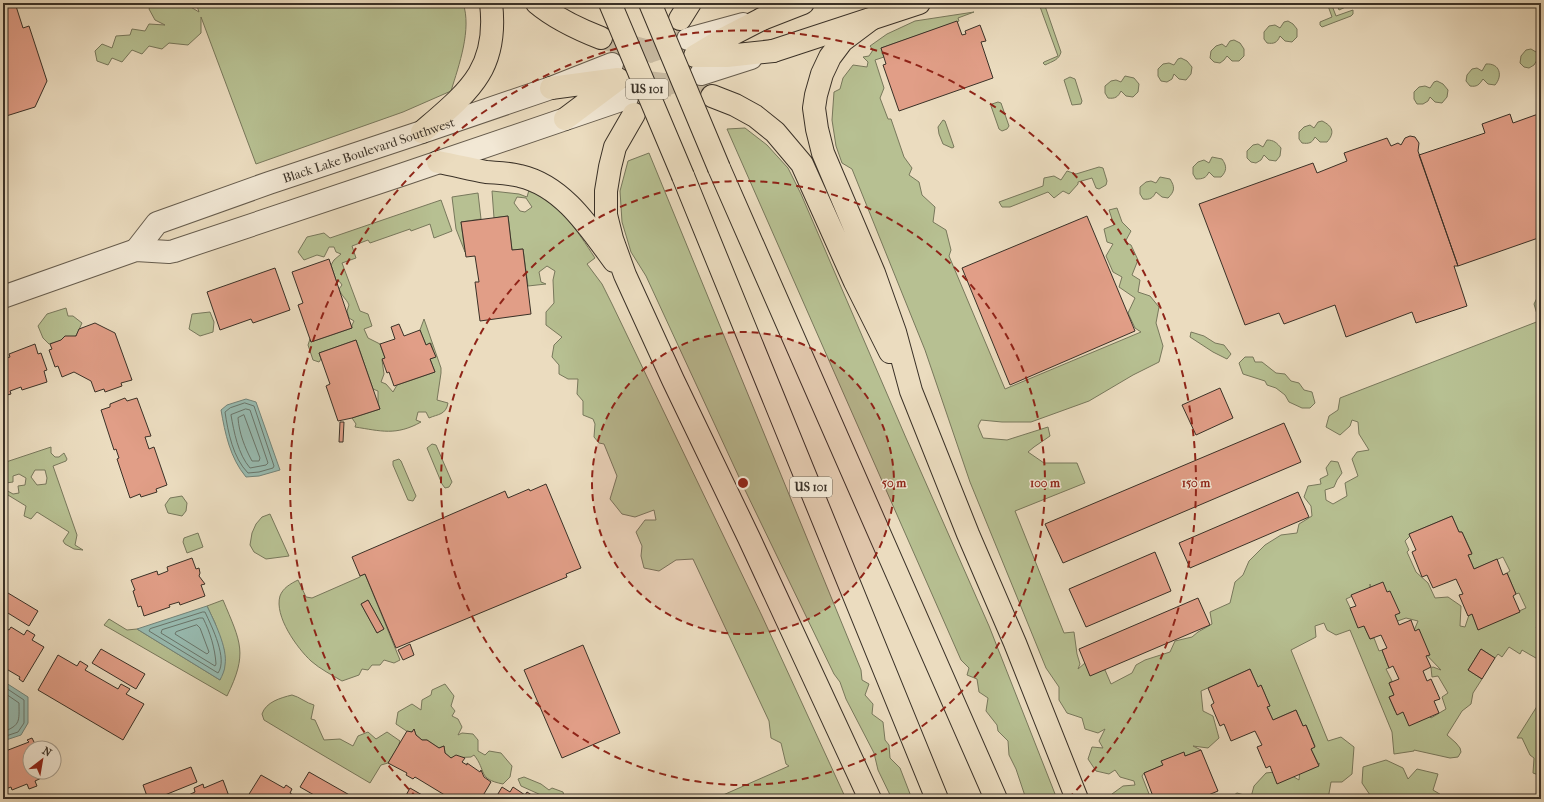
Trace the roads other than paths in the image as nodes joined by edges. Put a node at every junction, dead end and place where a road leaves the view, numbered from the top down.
1 (491, 3) edge
2 (536, 3) edge
3 (610, 3) edge
4 (650, 3) edge
5 (803, 3) edge
6 (919, 3) edge
7 (762, 19) junction
8 (870, 20) junction
9 (601, 38) tunnel mouth
10 (688, 39) tunnel mouth
11 (773, 51) junction
12 (612, 64) tunnel mouth
13 (701, 74) tunnel mouth
14 (551, 88) junction
15 (712, 96) tunnel mouth
16 (630, 106) joint
17 (565, 120) junction
18 (422, 132) junction
19 (438, 162) junction
20 (136, 250) junction
21 (625, 274) junction
22 (3, 297) edge
23 (911, 391) junction
24 (870, 799) edge
25 (937, 799) edge
26 (996, 799) edge
27 (1077, 799) edge

1 - 18 main road
2 - 9 main road
3 - 25 main road, US 101, bridge
4 - 26 main road, US 101, bridge
5 - 7 main road
6 - 8 main road
7 - 10 street
7 - 11 main road
8 - 11 main road
8 - 23 main road
11 - 13 street
12 - 14 street, Black Lake Boulevard Southwest
14 - 17 main road
14 - 18 street, Black Lake Boulevard Southwest
15 - 23 main road
16 - 17 street
16 - 21 main road
17 - 19 street
18 - 20 street, Black Lake Boulevard Southwest
19 - 20 street
19 - 21 main road
20 - 22 street
21 - 24 main road
23 - 27 main road

